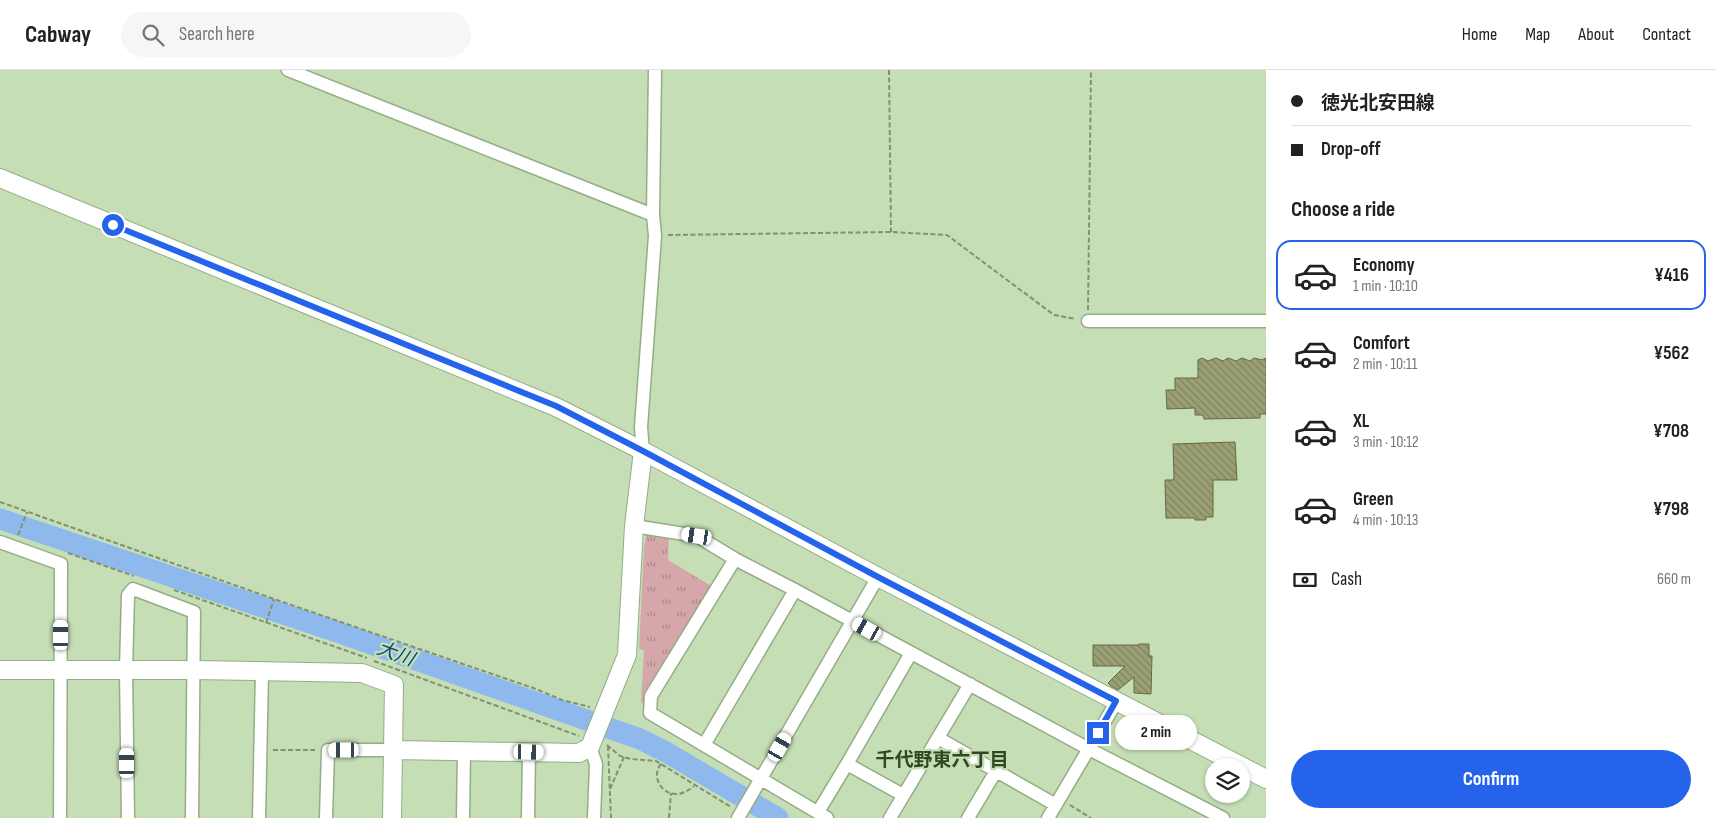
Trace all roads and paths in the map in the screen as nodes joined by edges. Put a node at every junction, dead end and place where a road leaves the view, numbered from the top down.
1 (288, 70) edge
2 (655, 70) edge
3 (889, 70) edge
4 (1091, 70) edge
5 (0, 178) edge
6 (653, 216) junction
7 (891, 232) junction
8 (655, 236) junction
9 (1088, 321) junction
10 (1266, 321) edge
11 (643, 451) junction
12 (0, 502) edge
13 (27, 512) junction
14 (634, 526) junction
15 (18, 535) dead end
16 (0, 542) edge
17 (62, 551) dead end
18 (735, 559) junction
19 (134, 576) dead end
20 (878, 577) junction
21 (171, 589) dead end
22 (795, 590) junction
23 (274, 600) junction
24 (853, 621) junction
25 (266, 622) junction
26 (911, 653) junction
27 (0, 670) edge
28 (62, 670) junction
29 (126, 670) junction
30 (193, 670) junction
31 (262, 671) junction
32 (970, 684) junction
33 (1116, 701) junction
34 (604, 715) junction
35 (938, 738) junction
36 (597, 742) junction
37 (704, 745) junction
38 (1089, 749) junction
39 (260, 750) junction
40 (328, 750) junction
41 (393, 750) junction
42 (464, 751) junction
43 (529, 752) junction
44 (624, 757) junction
45 (661, 764) junction
46 (847, 764) junction
47 (996, 771) junction
48 (1266, 779) edge
49 (760, 782) junction
50 (695, 785) junction
51 (610, 790) junction
52 (671, 793) junction
53 (903, 795) junction
54 (1058, 802) junction
55 (741, 813) edge
56 (1207, 814) edge
57 (823, 815) edge
58 (60, 818) edge
59 (128, 818) edge
60 (192, 818) edge
61 (259, 818) edge
62 (326, 818) edge
63 (392, 818) edge
64 (463, 818) edge
65 (528, 818) edge
66 (594, 818) edge
67 (611, 818) edge
68 (669, 818) edge
69 (890, 818) edge
70 (968, 818) edge
71 (1048, 818) edge
72 (1091, 818) edge
73 (1223, 818) edge

1 - 6 street
2 - 6 street
3 - 7 path
4 - 9 path
5 - 11 main road
6 - 8 street
7 - 8 path
7 - 9 path
8 - 11 street
9 - 10 street
11 - 14 main road
11 - 20 main road
12 - 13 path
13 - 15 path
13 - 23 path
14 - 18 street
14 - 34 main road
16 - 28 street
17 - 19 path
18 - 22 street
18 - 37 street
20 - 24 street
20 - 33 main road
21 - 25 path
22 - 24 street
22 - 37 street
23 - 25 path
23 - 34 path
24 - 26 street
24 - 49 street
25 - 36 path
26 - 32 street
26 - 46 street
27 - 28 main road
28 - 29 main road
28 - 58 street
29 - 30 main road
29 - 30 street
29 - 59 street
30 - 31 main road
30 - 60 street
31 - 39 street
31 - 41 main road
32 - 35 street
32 - 38 street
33 - 38 street
33 - 48 main road
34 - 36 main road
35 - 47 street
35 - 53 street
36 - 43 main road
36 - 44 path
36 - 51 path
36 - 66 street
37 - 49 street
38 - 54 street
38 - 56 street
39 - 40 path
39 - 61 street
40 - 41 street
40 - 62 street
41 - 42 main road
41 - 63 main road
42 - 43 main road
42 - 64 street
43 - 65 street
44 - 45 path
44 - 51 path
45 - 50 path
45 - 52 path
46 - 53 street
46 - 57 street
47 - 54 street
47 - 70 street
49 - 55 street
49 - 57 street
50 - 52 path
50 - 55 path
51 - 67 path
52 - 68 path
53 - 69 street
54 - 71 street
54 - 72 path
56 - 73 street

